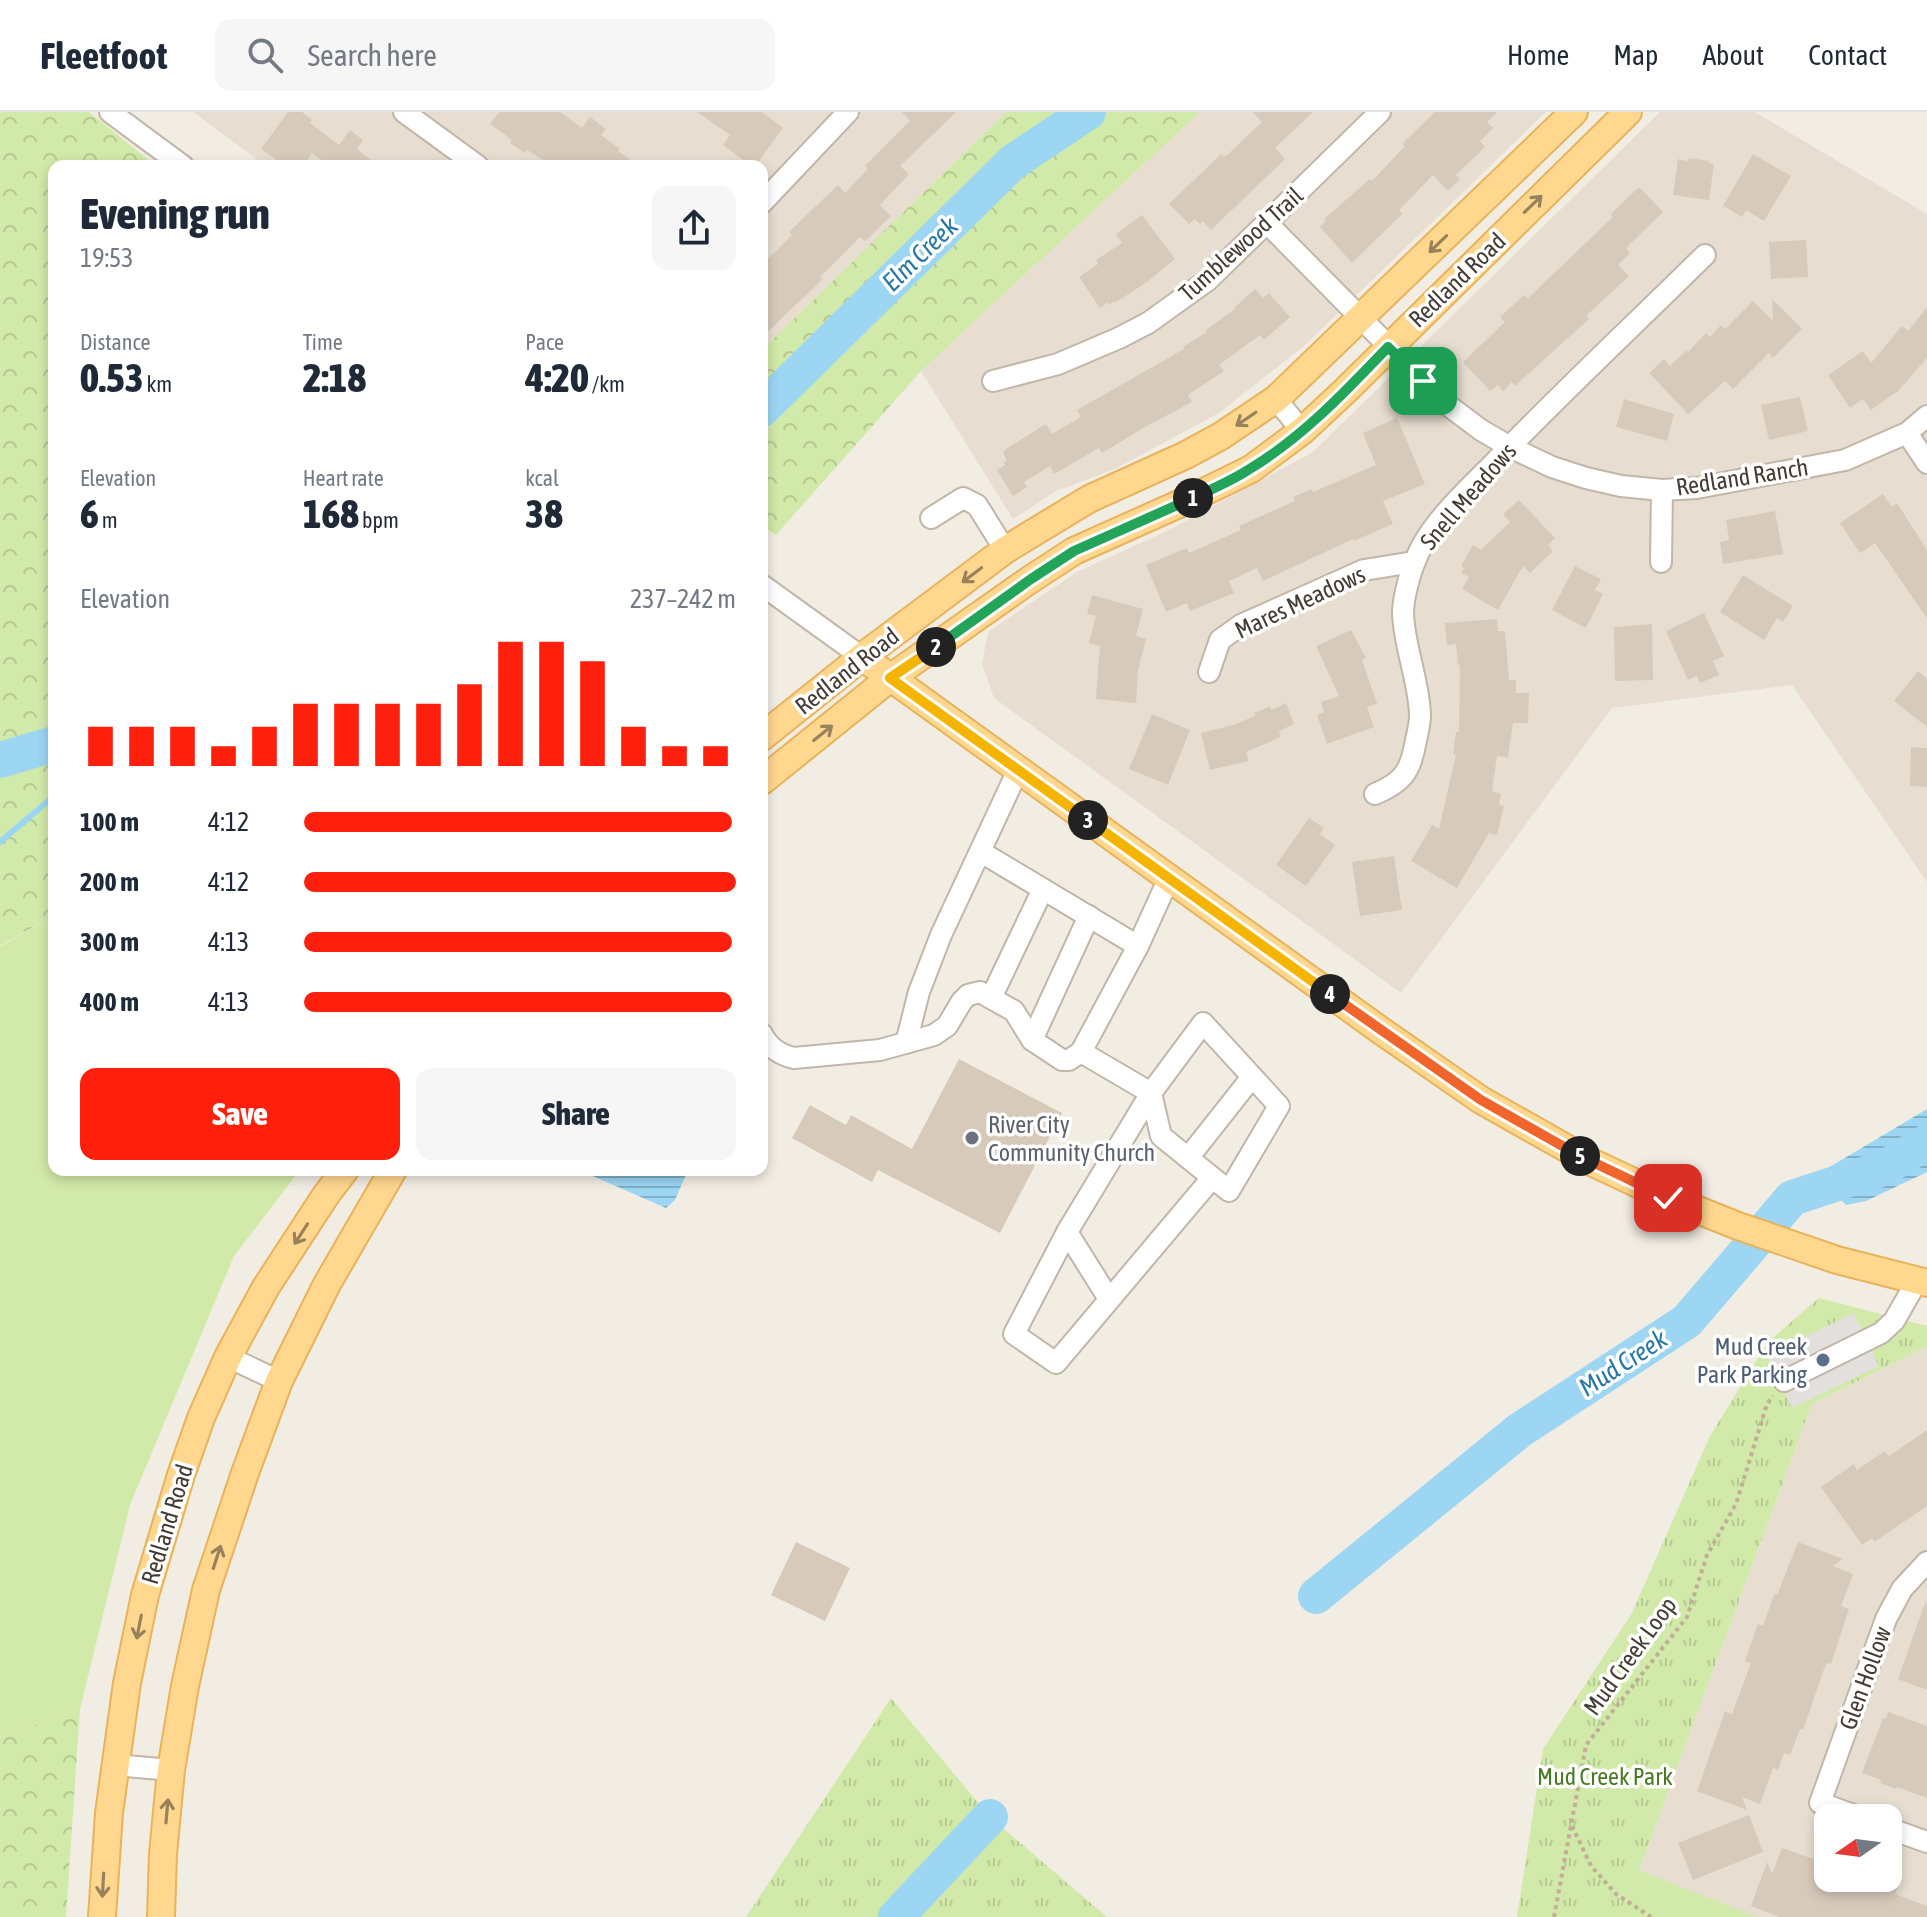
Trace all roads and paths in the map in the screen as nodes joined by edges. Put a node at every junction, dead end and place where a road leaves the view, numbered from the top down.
1 (110, 112) edge
2 (404, 112) edge
3 (848, 112) edge
4 (1380, 112) edge
5 (1574, 112) edge
6 (1628, 112) edge
7 (175, 160) edge
8 (470, 160) edge
9 (768, 197) edge
10 (1267, 223) junction
11 (1705, 255) dead end
12 (1361, 319) junction
13 (1388, 347) junction
14 (993, 381) dead end
15 (1276, 399) junction
16 (1927, 416) edge
17 (1302, 431) junction
18 (1907, 433) junction
19 (1510, 447) junction
20 (1927, 463) edge
21 (1662, 490) junction
22 (931, 518) dead end
23 (1005, 550) junction
24 (1414, 562) junction
25 (1661, 562) dead end
26 (768, 589) edge
27 (862, 657) junction
28 (1209, 672) dead end
29 (890, 678) junction
30 (768, 732) edge
31 (1018, 770) junction
32 (768, 776) edge
33 (1375, 794) dead end
34 (981, 852) junction
35 (1169, 878) junction
36 (1043, 889) junction
37 (1089, 916) junction
38 (1138, 946) junction
39 (991, 998) junction
40 (1032, 1040) junction
41 (906, 1043) junction
42 (768, 1044) edge
43 (1081, 1052) junction
44 (1252, 1077) junction
45 (1151, 1093) junction
46 (1188, 1158) junction
47 (340, 1176) edge
48 (390, 1176) edge
49 (1212, 1178) junction
50 (1067, 1232) junction
51 (1922, 1282) edge
52 (1109, 1299) junction
53 (228, 1357) junction
54 (279, 1381) junction
55 (1784, 1381) joint
56 (1927, 1562) edge
57 (115, 1765) junction
58 (171, 1770) junction
59 (1823, 1804) edge
60 (1571, 1824) junction
61 (1902, 1833) edge
62 (1927, 1842) edge
63 (102, 1917) edge
64 (161, 1917) edge
65 (1554, 1917) edge
66 (1651, 1917) edge

1 - 7 street
2 - 8 street
3 - 9 street
4 - 10 street, Tumblewood Trail
5 -> 12 main road, Redland Road
13 -> 6 main road, Redland Road
10 - 12 street, Redland Ranch
10 - 14 street, Tumblewood Trail
11 - 19 street, Snell Meadows
12 - 13 street, Redland Ranch
12 - 15 main road, Redland Road
13 - 17 main road, Redland Road
13 - 19 street, Redland Ranch
15 - 17 street
15 -> 23 main road, Redland Road
16 - 18 street, Redland Ranch
17 - 29 main road, Redland Road
18 - 20 street
18 - 21 street, Redland Ranch
19 - 21 street, Redland Ranch
19 - 24 street, Snell Meadows
21 - 25 street
22 - 23 street
23 -> 27 main road, Redland Road
24 - 28 street, Mares Meadows
24 - 33 street, Snell Meadows
26 - 27 street
27 - 29 main road
27 - 30 main road, Redland Road
29 - 31 main road
32 -> 29 main road, Redland Road
31 - 34 street
31 - 35 main road
34 - 36 street
34 - 41 street
35 - 38 street
35 - 51 main road
36 - 37 street
36 - 39 street
37 - 38 street
37 - 40 street
38 - 43 street
39 - 40 street
39 - 41 street
40 - 43 street
41 - 42 street
43 - 45 street
44 - 45 street
44 - 46 street
44 - 49 street
45 - 46 street
45 - 50 street
46 - 49 street
47 -> 53 main road, Redland Road
48 - 54 main road
49 - 52 street
50 - 52 street
50 - 52 street
51 - 55 street
53 - 54 street
53 -> 57 main road, Redland Road
58 -> 54 main road
55 - 60 path, Mud Creek Loop
56 - 59 street, Glen Hollow
57 - 58 street
57 -> 63 main road, Redland Road
64 -> 58 main road
60 - 65 path, Mud Creek Loop
60 - 66 path
61 - 62 street

